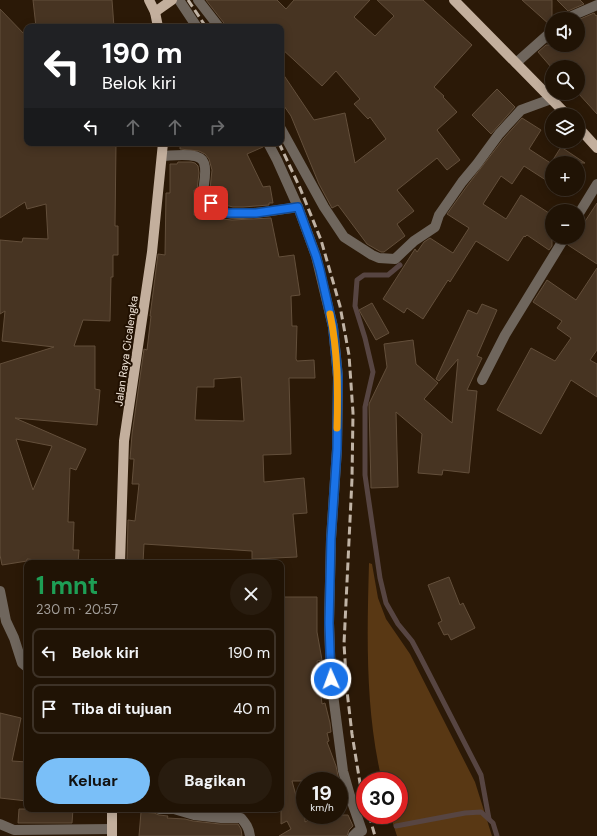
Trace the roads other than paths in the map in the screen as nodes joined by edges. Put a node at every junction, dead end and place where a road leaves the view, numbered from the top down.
1 (149, 0) edge
2 (172, 0) edge
3 (179, 0) edge
4 (198, 0) edge
5 (454, 0) edge
6 (597, 5) edge
7 (155, 12) junction
8 (581, 12) edge
9 (157, 24) edge
10 (195, 24) edge
11 (216, 24) edge
12 (545, 37) edge
13 (516, 63) junction
14 (545, 93) edge
15 (548, 100) edge
16 (552, 100) edge
17 (559, 108) edge
18 (284, 134) edge
19 (585, 135) edge
20 (163, 146) edge
21 (270, 146) edge
22 (597, 148) edge
23 (162, 156) junction
24 (597, 184) edge
25 (585, 204) edge
26 (298, 207) junction
27 (561, 244) edge
28 (482, 380) dead end
29 (120, 560) edge
30 (0, 591) edge
31 (24, 665) edge
32 (112, 812) edge
33 (186, 812) edge
34 (0, 824) edge
35 (112, 833) edge
36 (250, 836) edge
37 (352, 836) edge

1 - 7 main road
2 - 7 main road
3 - 10 street
4 - 11 street
5 - 13 main road
6 - 8 street
7 - 9 main road
12 - 13 street
13 - 14 main road
15 - 18 street
16 - 17 main road
19 - 22 main road
20 - 23 main road, Jalan Raya Cicalengka
21 - 26 street
23 - 26 street
23 - 29 main road, Jalan Raya Cicalengka
24 - 25 street
26 - 37 street
27 - 28 street
30 - 31 street
32 - 35 main road
33 - 36 street
34 - 35 street

